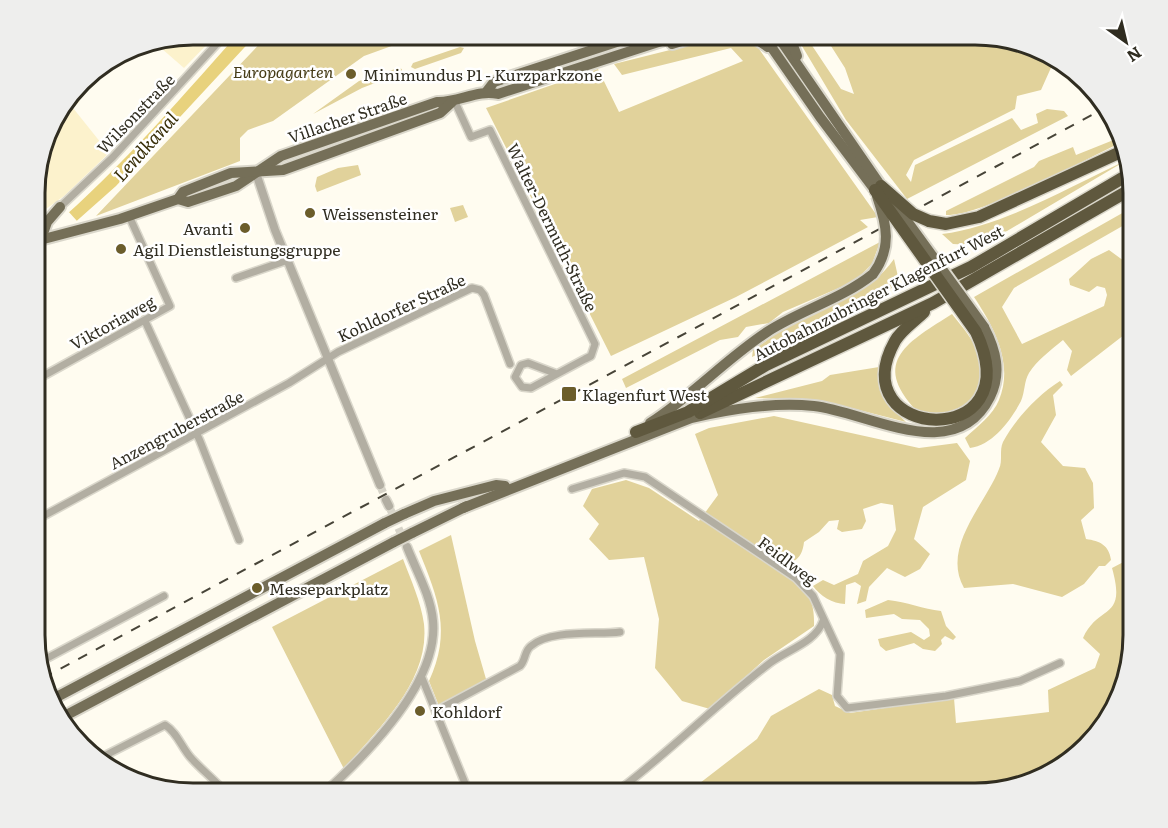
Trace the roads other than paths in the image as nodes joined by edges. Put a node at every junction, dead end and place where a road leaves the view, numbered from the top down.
1 (215, 45) edge
2 (607, 45) edge
3 (651, 45) edge
4 (660, 45) edge
5 (765, 45) edge
6 (770, 45) edge
7 (784, 45) edge
8 (793, 45) edge
9 (624, 54) junction
10 (785, 69) junction
11 (808, 82) junction
12 (487, 92) junction
13 (453, 102) junction
14 (1117, 154) edge
15 (256, 173) junction
16 (1122, 178) edge
17 (875, 184) junction
18 (1123, 194) edge
19 (60, 207) junction
20 (129, 216) junction
21 (45, 218) edge
22 (45, 224) edge
23 (45, 238) edge
24 (288, 260) junction
25 (236, 278) dead end
26 (933, 303) junction
27 (145, 321) junction
28 (980, 330) junction
29 (328, 359) junction
30 (510, 364) dead end
31 (557, 374) junction
32 (45, 375) edge
33 (691, 418) junction
34 (196, 432) junction
35 (636, 432) junction
36 (380, 485) tunnel mouth
37 (505, 486) junction
38 (572, 489) dead end
39 (463, 508) junction
40 (45, 515) edge
41 (239, 540) dead end
42 (407, 548) tunnel mouth
43 (164, 596) dead end
44 (823, 621) junction
45 (620, 632) dead end
46 (47, 658) edge
47 (1060, 663) dead end
48 (422, 678) junction
49 (58, 696) edge
50 (436, 711) junction
51 (68, 713) edge
52 (107, 755) edge
53 (218, 783) edge
54 (334, 783) edge
55 (466, 783) edge
56 (628, 783) edge

1 - 19 street, Wilsonstraße
2 - 12 main road, Villacher Straße
3 - 9 main road, Villacher Straße
4 - 9 main road
5 - 10 main road
6 - 10 main road
7 - 11 main road
8 - 11 main road
9 - 12 main road, Villacher Straße
10 - 17 main road
11 - 17 main road
12 - 13 main road, Villacher Straße
13 - 15 main road, Villacher Straße
13 - 31 street, Walter-Dermuth-Straße
14 - 17 highway, bridge
15 - 20 main road, Villacher Straße
15 - 24 street, Kohldorfer Straße
16 - 35 highway, Autobahnzubringer Klagenfurt West
17 - 28 highway, bridge
17 - 35 main road, bridge
18 - 26 highway, Autobahnzubringer Klagenfurt West
19 - 21 main road
19 - 22 main road
20 - 23 main road, Villacher Straße
20 - 27 street, Viktoriaweg
24 - 25 street
24 - 29 street, Kohldorfer Straße
26 - 28 highway
26 - 33 highway, Autobahnzubringer Klagenfurt West
27 - 32 street, Viktoriaweg
27 - 34 street
28 - 33 main road
29 - 30 street, Kohldorfer Straße
29 - 34 street, Anzengruberstraße
29 - 36 street, Kohldorfer Straße
31 - 31 street, Walter-Dermuth-Straße
33 - 39 main road
34 - 40 street, Anzengruberstraße
34 - 41 street
35 - 37 main road
37 - 39 main road
37 - 49 main road, bridge
38 - 44 street, Feidlweg
39 - 51 main road, bridge
42 - 48 street
43 - 46 street
44 - 47 street, Feidlweg
44 - 56 street
45 - 50 street
48 - 50 street
48 - 54 street
50 - 55 street
52 - 53 street

